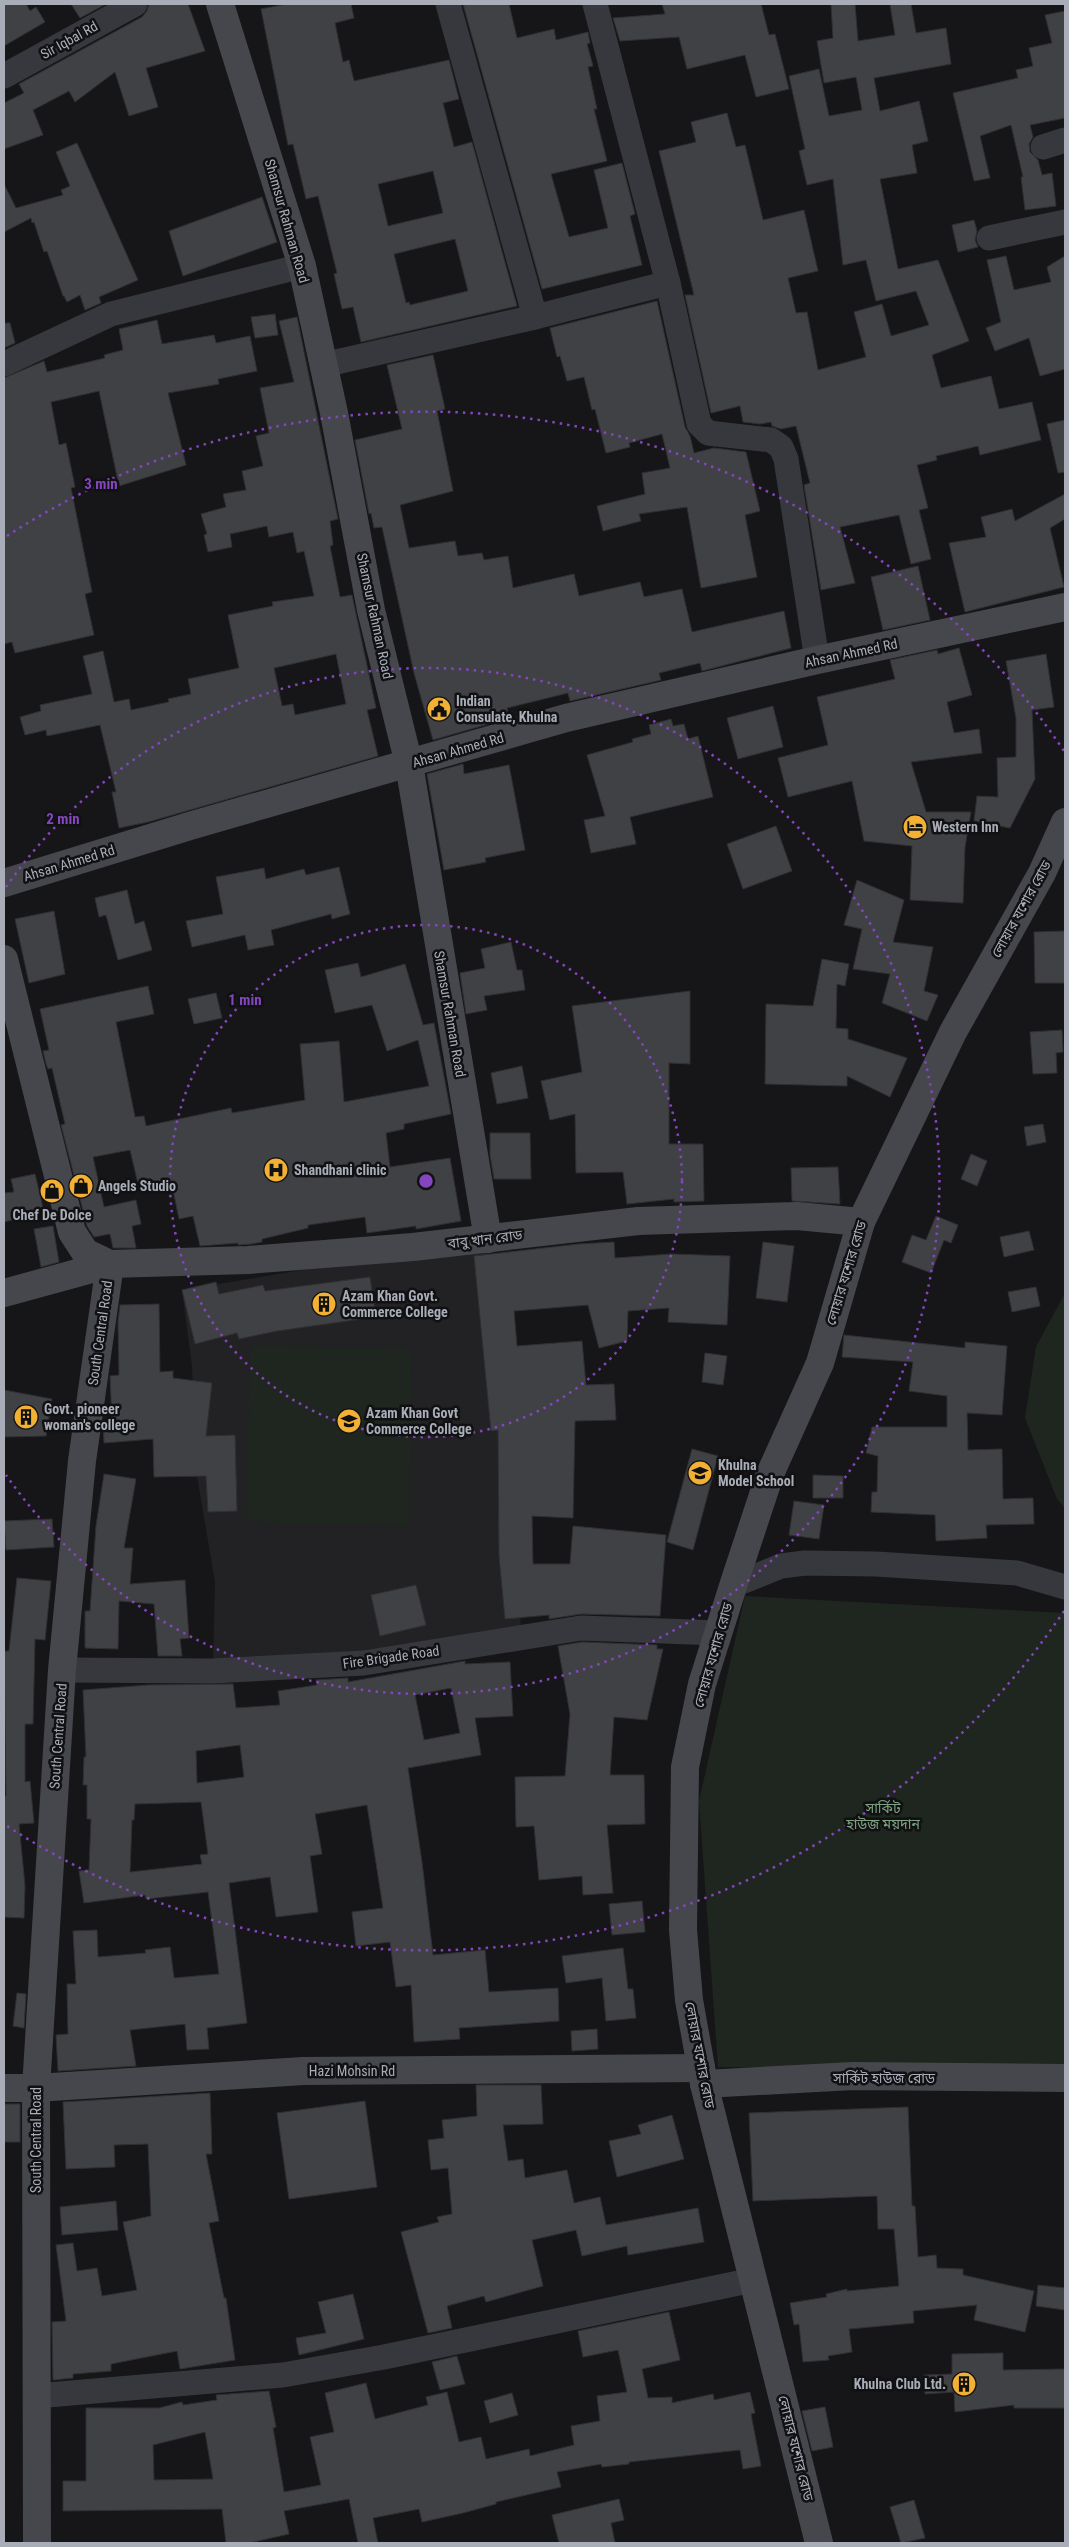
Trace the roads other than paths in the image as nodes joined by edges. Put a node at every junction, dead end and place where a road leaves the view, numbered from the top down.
1 (135, 4) edge
2 (220, 4) edge
3 (448, 4) edge
4 (596, 4) edge
5 (4, 76) edge
6 (1065, 222) edge
7 (989, 238) dead end
8 (302, 266) junction
9 (668, 283) junction
10 (535, 317) junction
11 (4, 364) edge
12 (323, 364) junction
13 (1065, 607) edge
14 (817, 660) junction
15 (409, 764) junction
16 (1065, 822) edge
17 (1054, 873) edge
18 (4, 883) edge
19 (4, 959) edge
20 (861, 1222) junction
21 (488, 1239) junction
22 (110, 1264) junction
23 (4, 1293) edge
24 (735, 1580) junction
25 (1065, 1587) edge
26 (718, 1634) junction
27 (62, 1670) junction
28 (702, 2076) junction
29 (1065, 2078) edge
30 (4, 2088) edge
31 (36, 2088) junction
32 (754, 2280) junction
33 (36, 2396) junction
34 (37, 2543) edge
35 (819, 2543) edge

1 - 5 street, Sir Iqbal Rd
2 - 8 street, Shamsur Rahman Road
3 - 10 street
4 - 9 street
6 - 7 street
8 - 11 street
8 - 12 street, Shamsur Rahman Road
9 - 10 street
9 - 14 street
10 - 12 street
12 - 15 street, Shamsur Rahman Road
13 - 14 street, Ahsan Ahmed Rd
14 - 15 street, Ahsan Ahmed Rd
15 - 18 street, Ahsan Ahmed Rd
15 - 21 street, Shamsur Rahman Road
16 - 17 street, লোয়ার যশোর রোড
17 - 20 street, লোয়ার যশোর রোড
19 - 22 street, South Central Road
20 - 21 street, বাবু খান রোড
20 - 24 street, লোয়ার যশোর রোড
21 - 22 street, বাবু খান রোড
22 - 23 street
22 - 27 street, South Central Road
24 - 25 street
24 - 26 street, লোয়ার যশোর রোড
26 - 27 street, Fire Brigade Road
26 - 28 street, লোয়ার যশোর রোড
27 - 31 street, South Central Road
28 - 29 street, সার্কিট হাউজ রোড
28 - 31 street, Hazi Mohsin Rd
28 - 32 street, লোয়ার যশোর রোড
30 - 31 street, Hazi Mohsin Rd
31 - 33 street, South Central Road
32 - 33 street
32 - 35 street, লোয়ার যশোর রোড
33 - 34 street, South Central Road

